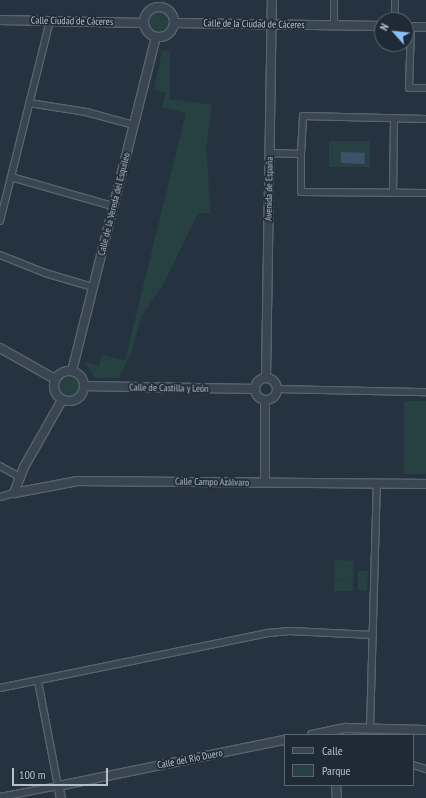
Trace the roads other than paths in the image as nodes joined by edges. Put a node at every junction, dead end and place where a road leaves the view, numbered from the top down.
1 (272, 0) edge
2 (334, 0) edge
3 (395, 0) edge
4 (160, 3) edge
5 (395, 12) edge
6 (0, 20) edge
7 (50, 21) junction
8 (144, 22) junction
9 (175, 23) junction
10 (271, 24) junction
11 (334, 26) junction
12 (374, 26) edge
13 (414, 27) edge
14 (426, 27) edge
15 (156, 37) junction
16 (408, 52) edge
17 (426, 88) edge
18 (29, 103) junction
19 (394, 119) junction
20 (426, 119) edge
21 (134, 125) junction
22 (269, 153) junction
23 (301, 154) junction
24 (11, 177) junction
25 (393, 193) junction
26 (426, 193) edge
27 (113, 206) junction
28 (0, 221) edge
29 (0, 255) edge
30 (93, 287) junction
31 (0, 348) edge
32 (72, 371) junction
33 (266, 377) junction
34 (55, 379) junction
35 (85, 386) junction
36 (254, 389) junction
37 (278, 389) junction
38 (426, 392) edge
39 (62, 400) junction
40 (265, 402) junction
41 (0, 466) edge
42 (20, 477) junction
43 (265, 482) junction
44 (378, 484) junction
45 (426, 484) edge
46 (14, 493) junction
47 (0, 496) edge
48 (373, 635) junction
49 (38, 681) junction
50 (0, 688) edge
51 (370, 728) junction
52 (426, 730) edge
53 (332, 733) edge
54 (322, 734) edge
55 (284, 740) edge
56 (414, 764) edge
57 (426, 769) edge
58 (58, 786) junction
59 (336, 786) edge
60 (0, 797) edge
61 (61, 798) edge
62 (336, 798) edge

1 - 10 street, Avenida de España
2 - 11 street
3 - 5 street
4 - 8 street
4 - 9 street
6 - 7 street, Calle Ciudad de Cáceres
7 - 8 street, Calle Ciudad de Cáceres
7 - 18 street
8 - 15 street
9 - 10 street, Calle de la Ciudad de Cáceres
9 - 15 street
10 - 11 street, Calle de la Ciudad de Cáceres
10 - 22 street, Avenida de España
11 - 12 street, Calle de la Ciudad de Cáceres
13 - 14 street
15 - 21 street, Calle de la Vereda del Esquileo
16 - 17 street
18 - 21 street
18 - 24 street
19 - 20 street
19 - 23 street
19 - 25 street
21 - 27 street, Calle de la Vereda del Esquileo
22 - 23 street
22 - 33 street, Avenida de España
23 - 25 street
24 - 27 street
24 - 28 street
25 - 26 street
27 - 30 street, Calle de la Vereda del Esquileo
29 - 30 street
30 - 32 street, Calle de la Vereda del Esquileo
31 - 34 street
32 - 34 street
32 - 35 street
33 - 36 street
33 - 37 street
34 - 39 street
35 - 36 street, Calle de Castilla y León
35 - 39 street
36 - 40 street
37 - 38 street
37 - 40 street
39 - 42 street
40 - 43 street
41 - 42 street
42 - 46 street
43 - 44 street, Calle Campo Azálvaro
43 - 46 street, Calle Campo Azálvaro
44 - 45 street, Calle Campo Azálvaro
44 - 48 street
46 - 47 street, Calle Campo Azálvaro
48 - 49 street
48 - 51 street
49 - 50 street
49 - 58 street
51 - 52 street
51 - 53 street
53 - 54 street
55 - 58 street, Calle del Río Duero
56 - 57 street
58 - 60 street, Calle del Río Duero
58 - 61 street
59 - 62 street

